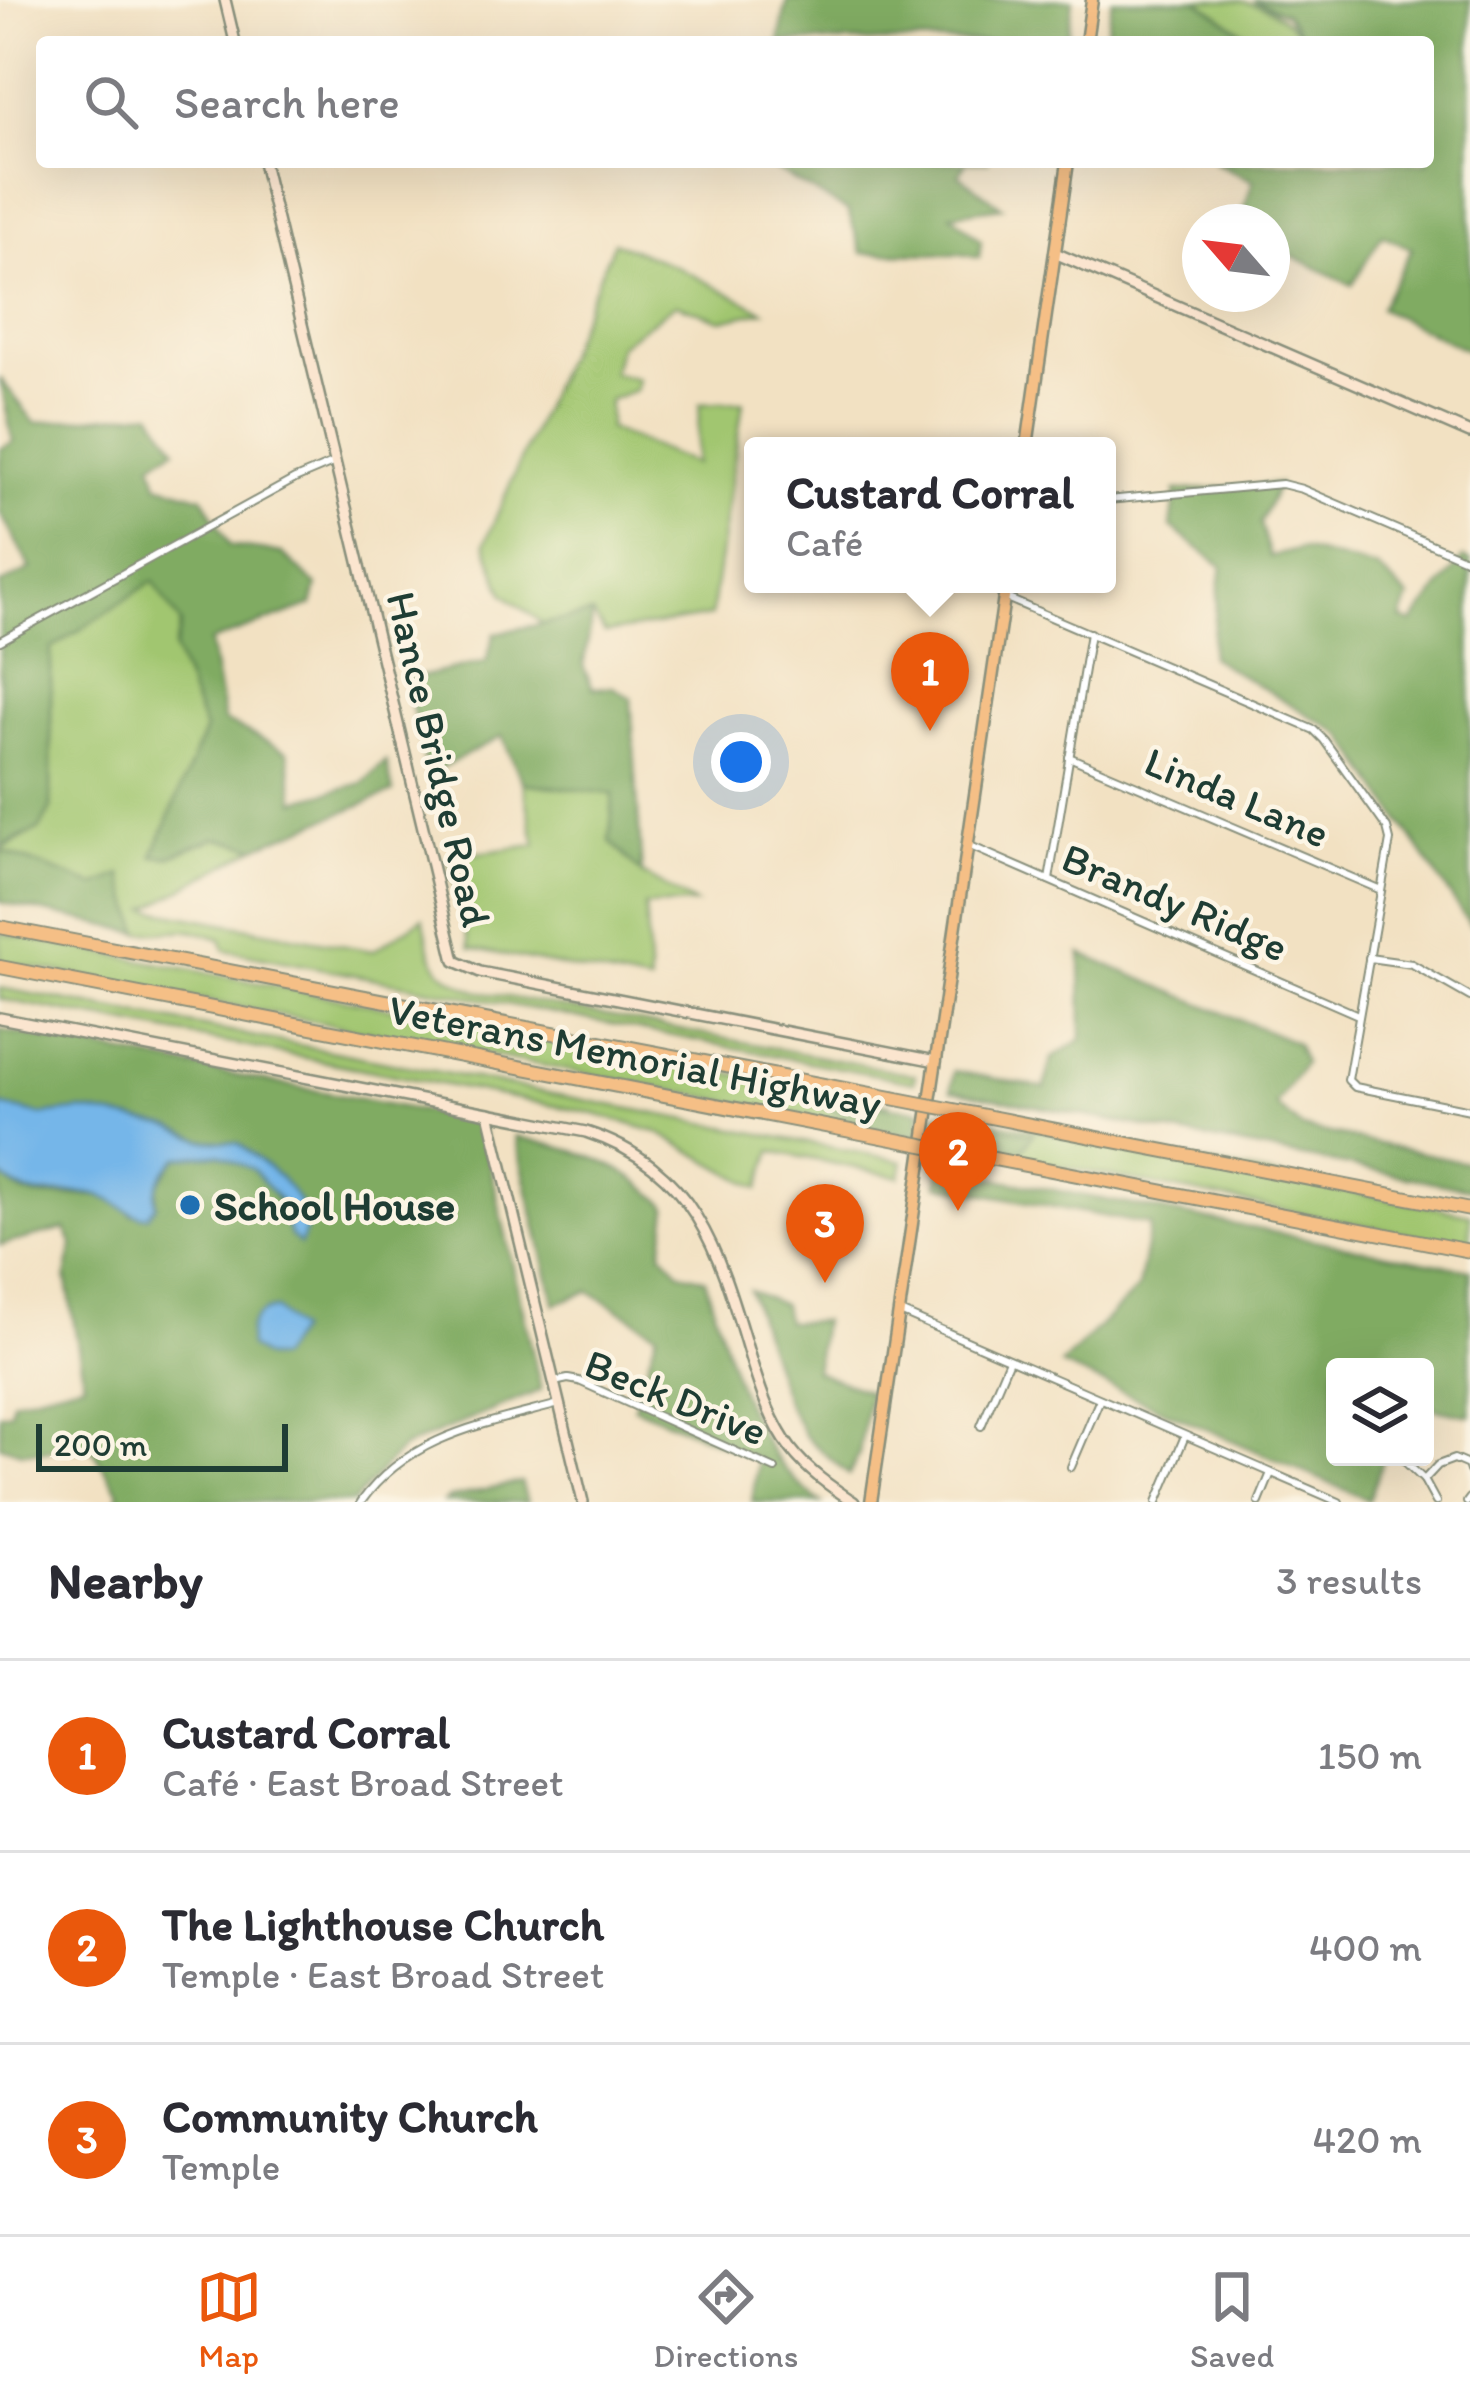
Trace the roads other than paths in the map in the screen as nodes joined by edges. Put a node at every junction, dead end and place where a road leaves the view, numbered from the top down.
1 (225, 0) edge
2 (1092, 0) edge
3 (234, 36) edge
4 (1087, 36) edge
5 (264, 168) edge
6 (1067, 168) edge
7 (1055, 253) junction
8 (1470, 433) edge
9 (1028, 437) edge
10 (334, 462) junction
11 (1116, 499) edge
12 (1470, 561) edge
13 (1005, 593) edge
14 (1011, 593) edge
15 (1090, 633) junction
16 (0, 641) edge
17 (1069, 758) junction
18 (968, 845) junction
19 (1049, 880) junction
20 (1382, 891) junction
21 (0, 927) edge
22 (1369, 958) junction
23 (0, 968) edge
24 (1470, 997) edge
25 (1358, 1015) junction
26 (0, 1018) edge
27 (936, 1061) junction
28 (1470, 1110) edge
29 (489, 1113) junction
30 (1470, 1210) edge
31 (1470, 1251) edge
32 (900, 1312) junction
33 (1009, 1360) junction
34 (554, 1382) junction
35 (1100, 1399) junction
36 (559, 1404) junction
37 (980, 1426) dead end
38 (1185, 1436) junction
39 (1409, 1466) edge
40 (1071, 1467) dead end
41 (775, 1469) dead end
42 (1470, 1471) edge
43 (1271, 1473) junction
44 (1424, 1480) junction
45 (361, 1502) edge
46 (584, 1502) edge
47 (854, 1502) edge
48 (872, 1502) edge
49 (1157, 1502) edge
50 (1259, 1502) edge
51 (1339, 1502) edge
52 (1436, 1502) edge

1 - 3 street
2 - 4 main road
5 - 10 street, Hance Bridge Road
6 - 7 main road
7 - 8 street
7 - 9 main road
10 - 16 street
10 - 27 street, Hance Bridge Road
11 - 12 street
13 - 18 main road
14 - 15 street
15 - 17 street
15 - 20 street
17 - 19 street
17 - 20 street, Linda Lane
18 - 19 street, Brandy Ridge
18 - 27 main road
19 - 25 street, Brandy Ridge
20 - 22 street
21 - 30 highway, Veterans Memorial Highway, bridge
22 - 24 street
22 - 25 street
23 - 31 highway, Veterans Memorial Highway, bridge
25 - 28 street
26 - 29 street
27 - 32 main road
29 - 34 street
29 - 47 street
32 - 33 street
32 - 48 main road
33 - 35 street
33 - 37 street
34 - 36 street
34 - 41 street, Beck Drive
35 - 38 street
35 - 40 street
36 - 45 street
36 - 46 street
38 - 43 street
38 - 49 street
39 - 44 street
42 - 44 street
43 - 50 street
43 - 51 street
44 - 52 street

